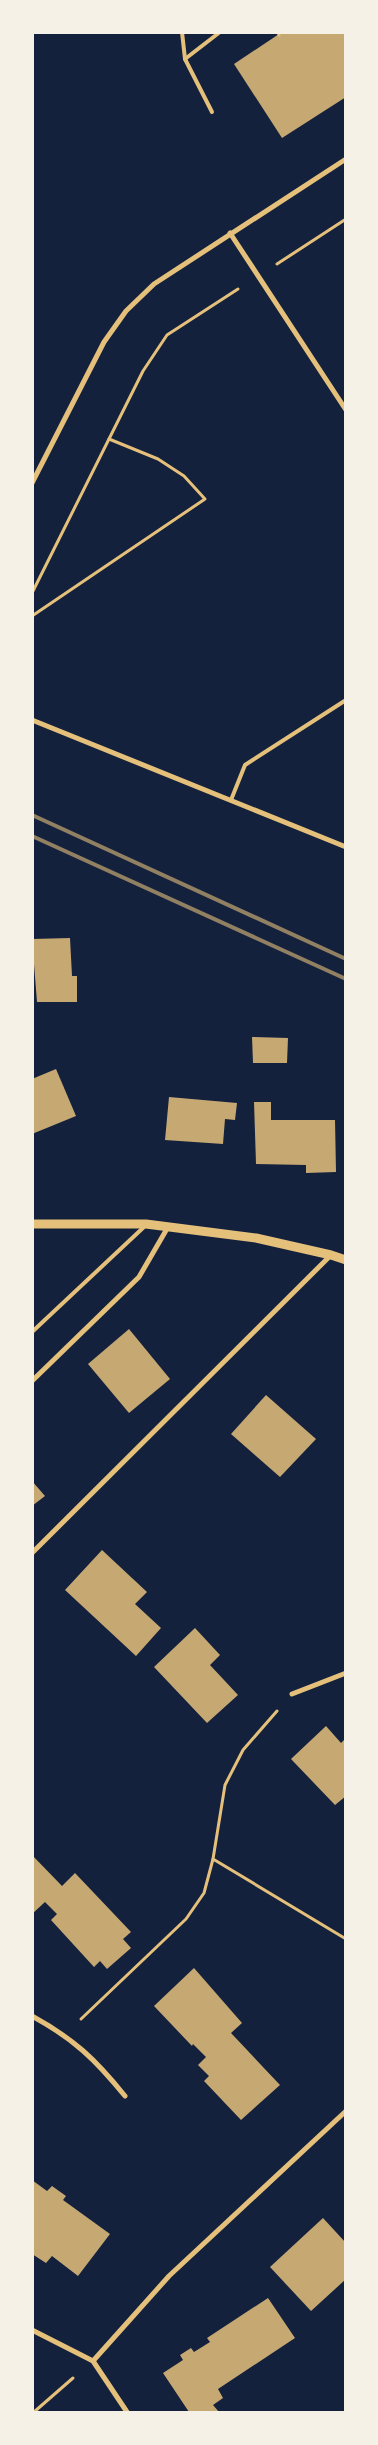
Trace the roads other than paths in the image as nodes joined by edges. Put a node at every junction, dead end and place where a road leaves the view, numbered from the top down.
1 (182, 32) edge
2 (220, 32) edge
3 (185, 59) junction
4 (212, 112) dead end
5 (346, 160) edge
6 (230, 233) junction
7 (346, 410) edge
8 (32, 484) edge
9 (346, 700) edge
10 (32, 720) edge
11 (230, 800) junction
12 (346, 847) edge
13 (32, 1224) edge
14 (146, 1224) junction
15 (168, 1227) junction
16 (331, 1255) junction
17 (346, 1260) edge
18 (32, 1332) edge
19 (32, 1381) edge
20 (32, 1553) edge
21 (346, 1673) edge
22 (292, 1694) road end
23 (32, 2016) edge
24 (125, 2096) dead end
25 (346, 2111) edge
26 (32, 2330) edge
27 (93, 2361) junction
28 (128, 2412) edge

1 - 3 lane
2 - 3 lane
3 - 4 lane
5 - 6 street
6 - 7 street
6 - 8 street
9 - 11 lane
10 - 11 street
11 - 12 street
13 - 14 street
14 - 15 street
14 - 18 lane
15 - 16 street
15 - 19 street
16 - 17 street
16 - 20 street
21 - 22 street
23 - 24 street
25 - 27 street
26 - 27 street
27 - 28 street

